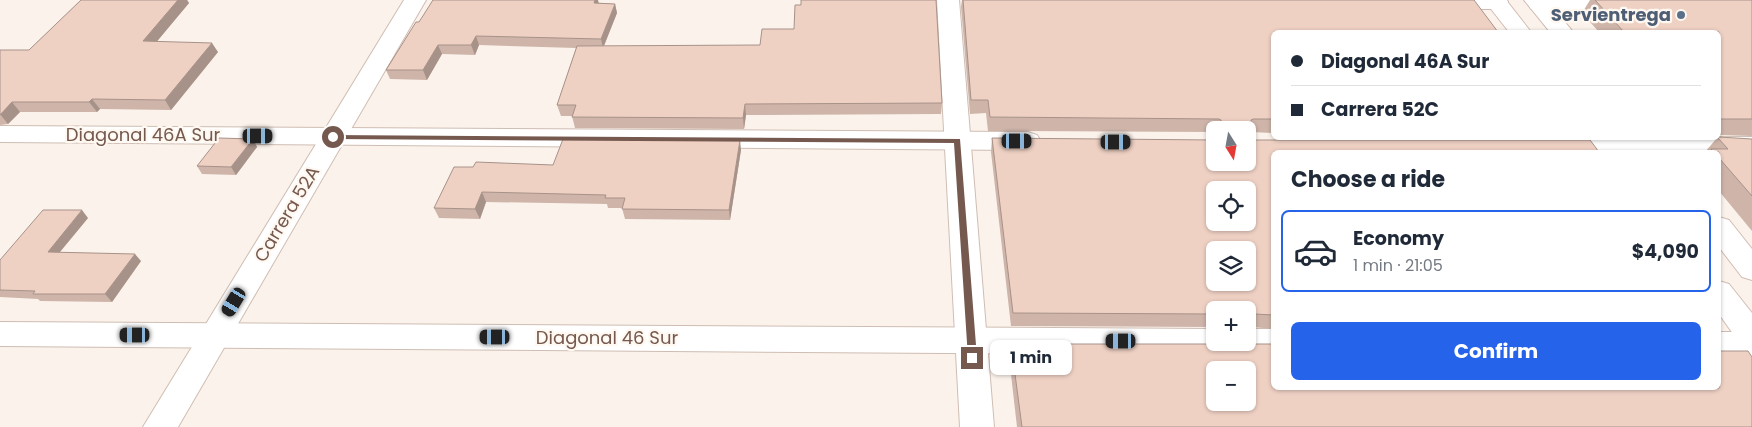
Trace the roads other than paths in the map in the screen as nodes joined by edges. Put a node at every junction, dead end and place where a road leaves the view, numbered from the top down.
1 (415, 0) edge
2 (948, 0) edge
3 (1496, 1) edge
4 (1420, 2) edge
5 (1537, 2) edge
6 (1643, 4) edge
7 (1518, 30) edge
8 (1560, 30) edge
9 (0, 134) edge
10 (333, 137) junction
11 (958, 141) junction
12 (1047, 142) edge
13 (1553, 145) edge
14 (1606, 145) edge
15 (1652, 145) edge
16 (1752, 146) edge
17 (1721, 230) edge
18 (1752, 269) edge
19 (1721, 295) edge
20 (0, 334) edge
21 (214, 336) junction
22 (1752, 336) edge
23 (971, 340) junction
24 (1206, 342) edge
25 (1256, 342) edge
26 (1271, 342) edge
27 (1721, 345) edge
28 (1752, 345) edge
29 (160, 427) edge
30 (977, 427) edge

1 - 10 street, Carrera 52A
2 - 11 street
3 - 4 street
3 - 7 street
5 - 6 street
5 - 8 street
9 - 10 street, Diagonal 46A Sur
10 - 11 street, Diagonal 46A Sur
10 - 21 street, Carrera 52A
11 - 12 street, Diagonal 46A Sur
11 - 23 street
13 - 14 street
14 - 15 street
15 - 16 street
17 - 18 street
19 - 22 street
20 - 21 street, Diagonal 46 Sur
21 - 23 street, Diagonal 46 Sur
21 - 29 street, Carrera 52A
23 - 24 street, Diagonal 46 Sur
23 - 30 street
25 - 26 street
27 - 28 street

